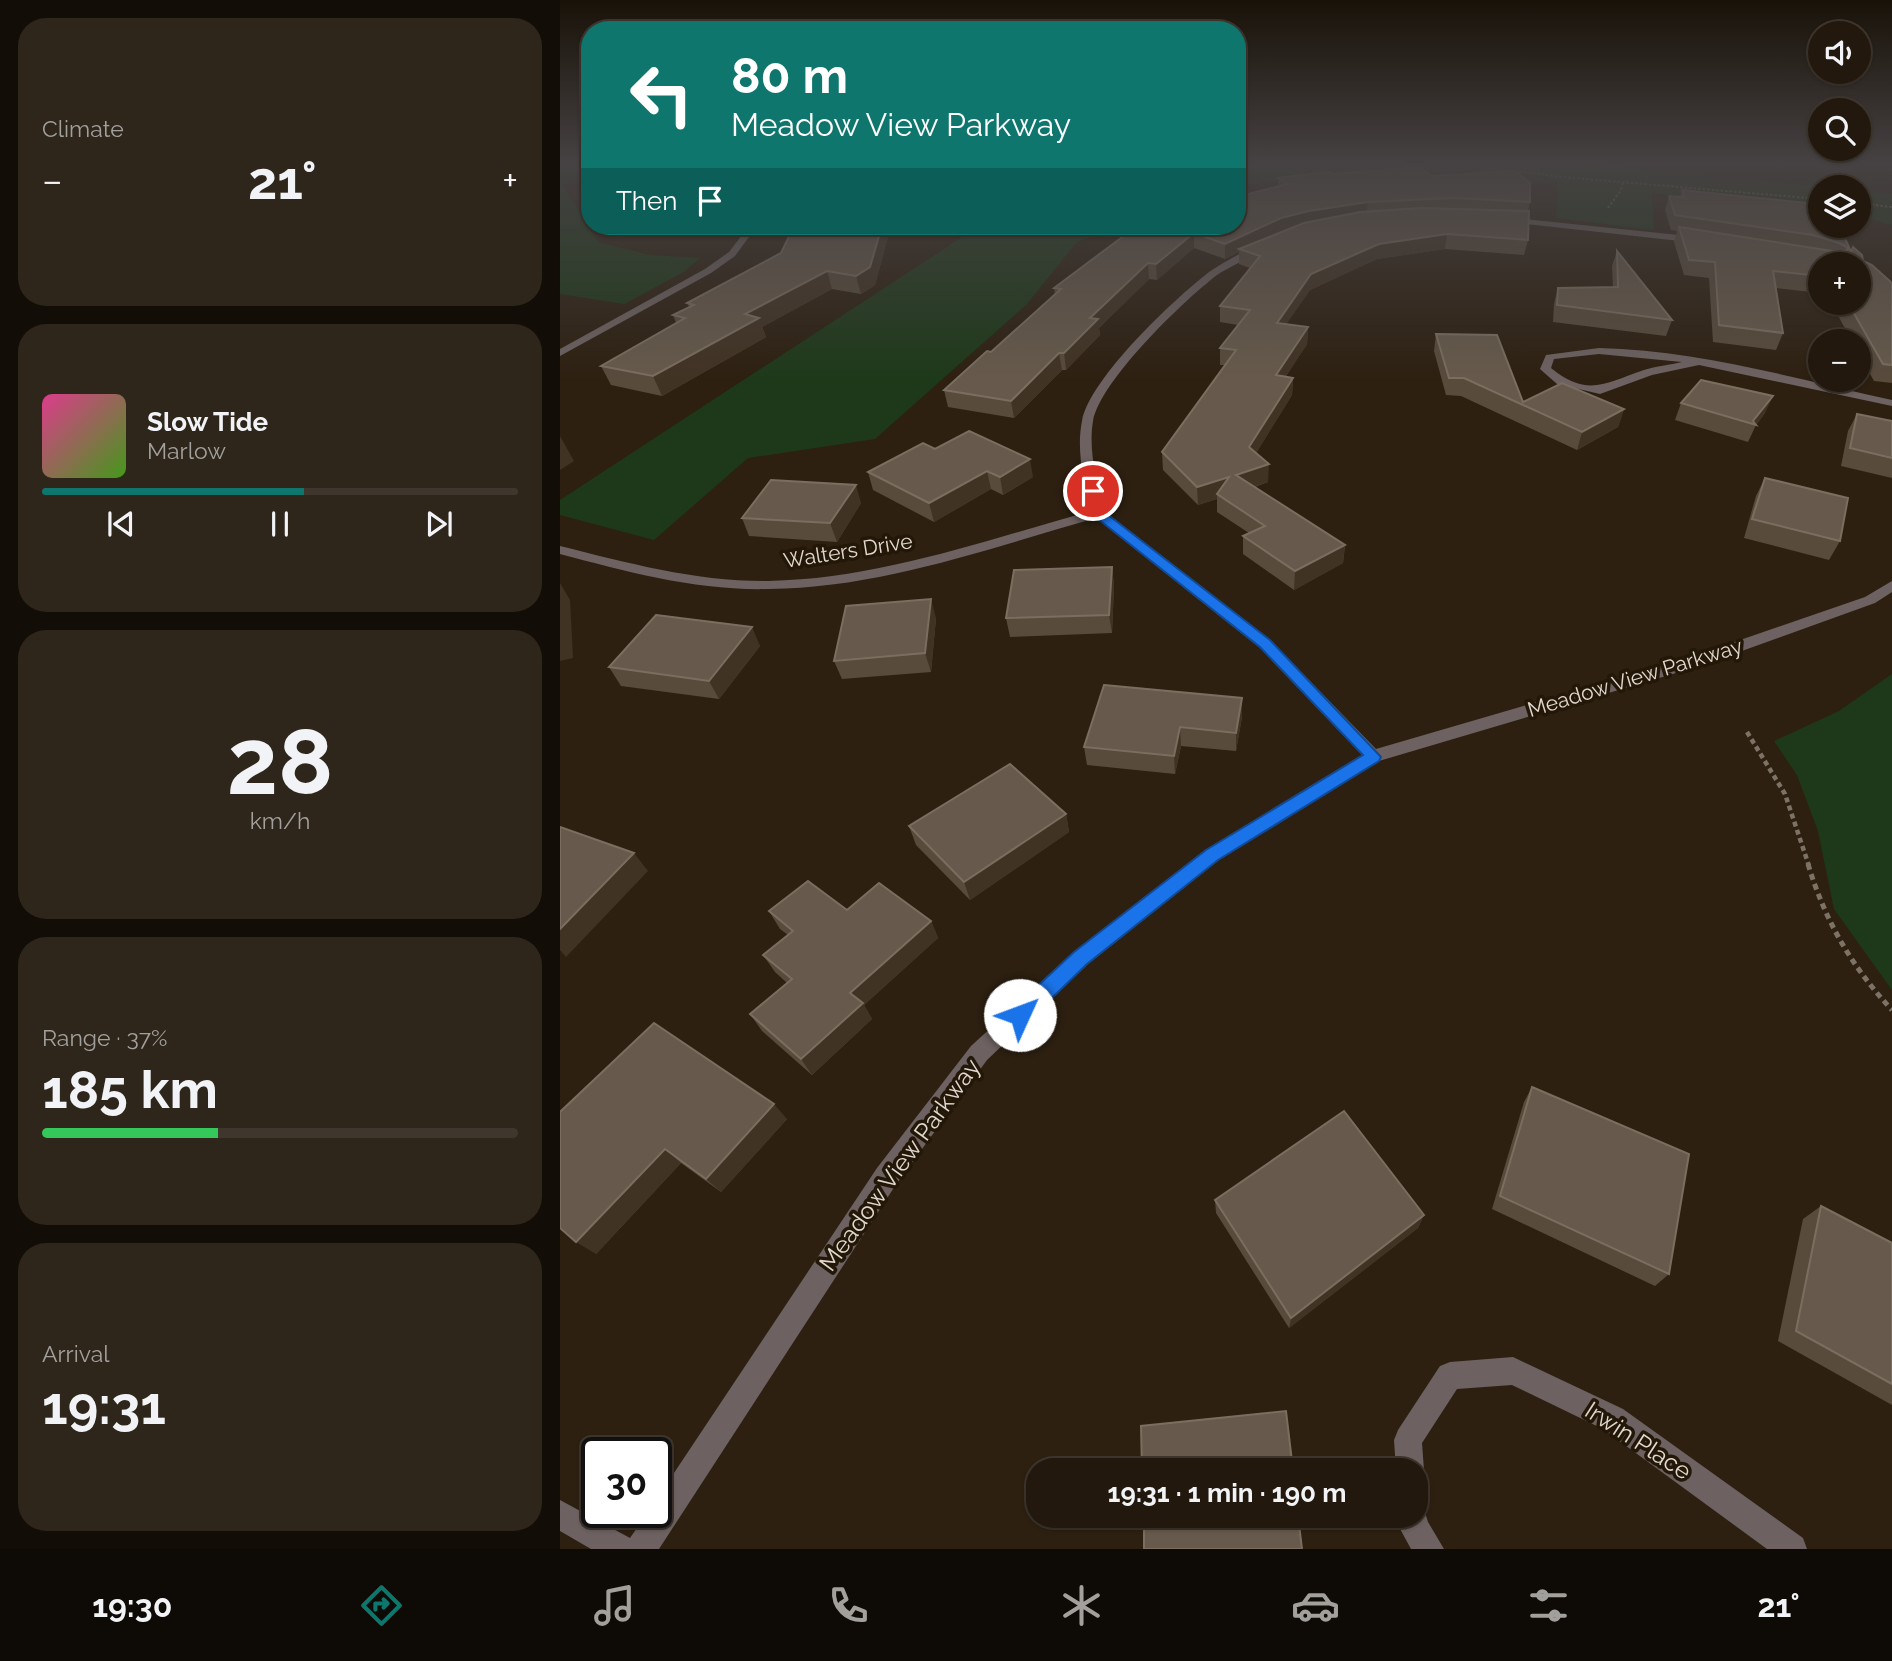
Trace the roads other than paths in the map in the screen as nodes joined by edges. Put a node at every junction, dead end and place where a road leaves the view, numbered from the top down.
1 (746, 235) edge
2 (1654, 235) edge
3 (1716, 242) edge
4 (1269, 243) edge
5 (560, 353) edge
6 (1698, 362) junction
7 (1892, 403) edge
8 (1098, 513) junction
9 (560, 550) edge
10 (1892, 585) edge
11 (1373, 757) junction
12 (1409, 1458) edge
13 (560, 1515) edge
14 (1415, 1528) edge
15 (620, 1549) edge
16 (641, 1549) edge
17 (1429, 1549) edge
18 (1793, 1549) edge

1 - 5 street
2 - 3 street
4 - 8 street
6 - 6 street
6 - 7 street
8 - 9 street, Walters Drive
8 - 11 street
10 - 11 street, Meadow View Parkway
11 - 16 street, Meadow View Parkway
12 - 18 street, Irwin Place
13 - 15 street
14 - 17 street

